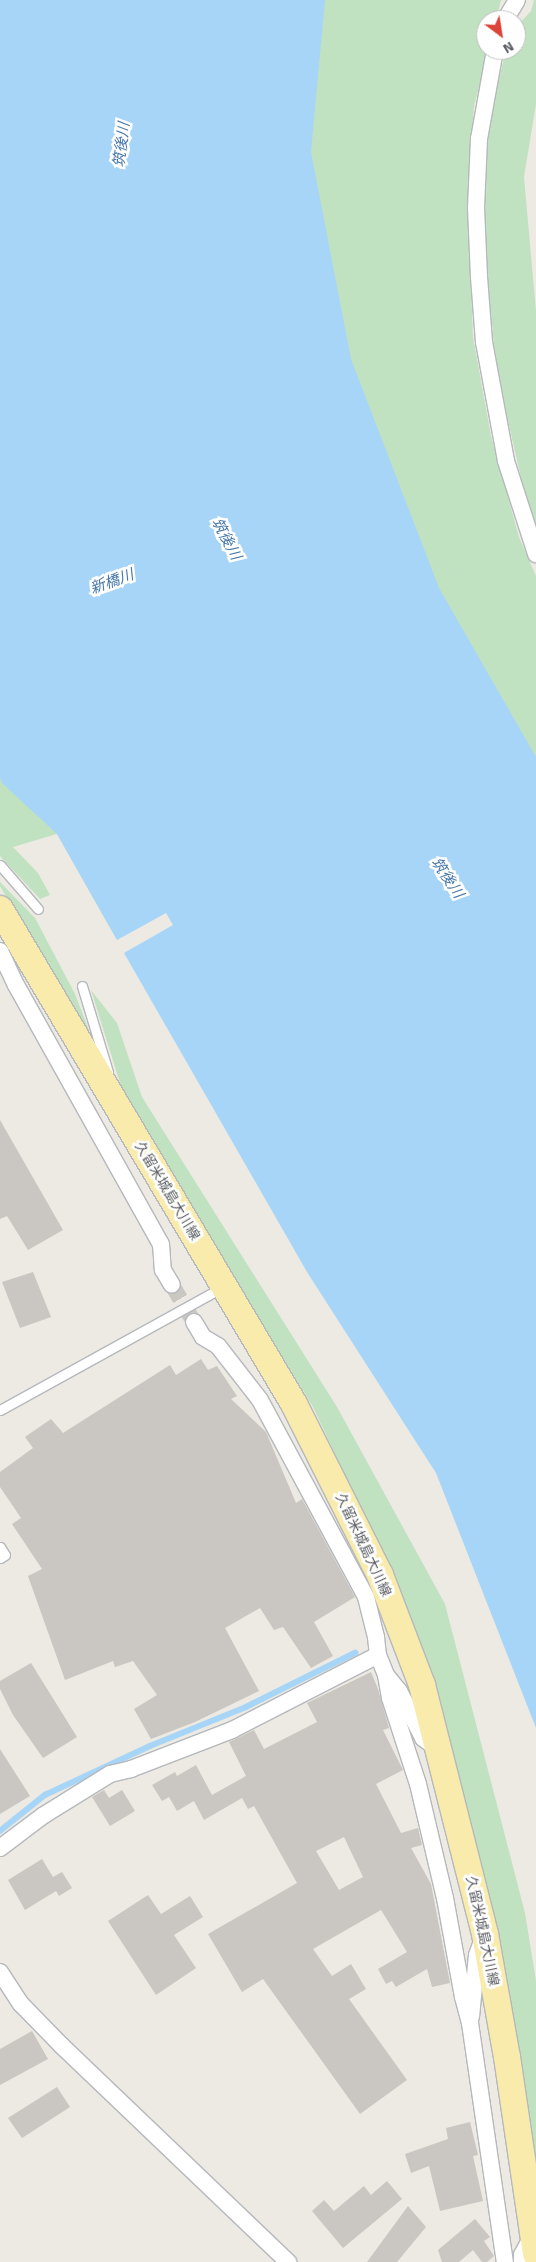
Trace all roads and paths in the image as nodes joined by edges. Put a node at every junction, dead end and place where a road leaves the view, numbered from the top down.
1 (493, 60) edge
2 (536, 554) edge
3 (0, 864) edge
4 (0, 909) edge
5 (38, 909) dead end
6 (0, 950) edge
7 (82, 986) dead end
8 (108, 1092) junction
9 (172, 1285) tunnel mouth
10 (224, 1286) junction
11 (194, 1322) tunnel mouth
12 (0, 1410) edge
13 (0, 1547) edge
14 (0, 1558) edge
15 (378, 1655) junction
16 (386, 1675) junction
17 (439, 1750) junction
18 (0, 1848) edge
19 (485, 1934) junction
20 (0, 1972) edge
21 (470, 2023) junction
22 (534, 2244) edge
23 (288, 2262) edge
24 (505, 2262) edge
25 (522, 2262) edge

1 - 2 street
3 - 5 lane
4 - 8 main road, 久留米城島大川線
6 - 9 street
7 - 8 lane
8 - 10 main road, 久留米城島大川線
10 - 12 lane
10 - 17 main road, 久留米城島大川線
11 - 15 street
13 - 14 lane
15 - 16 street
15 - 18 street
16 - 17 street
16 - 21 street
17 - 19 main road, 久留米城島大川線
19 - 21 street
19 - 22 main road, 久留米城島大川線
20 - 23 street
21 - 24 street
22 - 25 street

